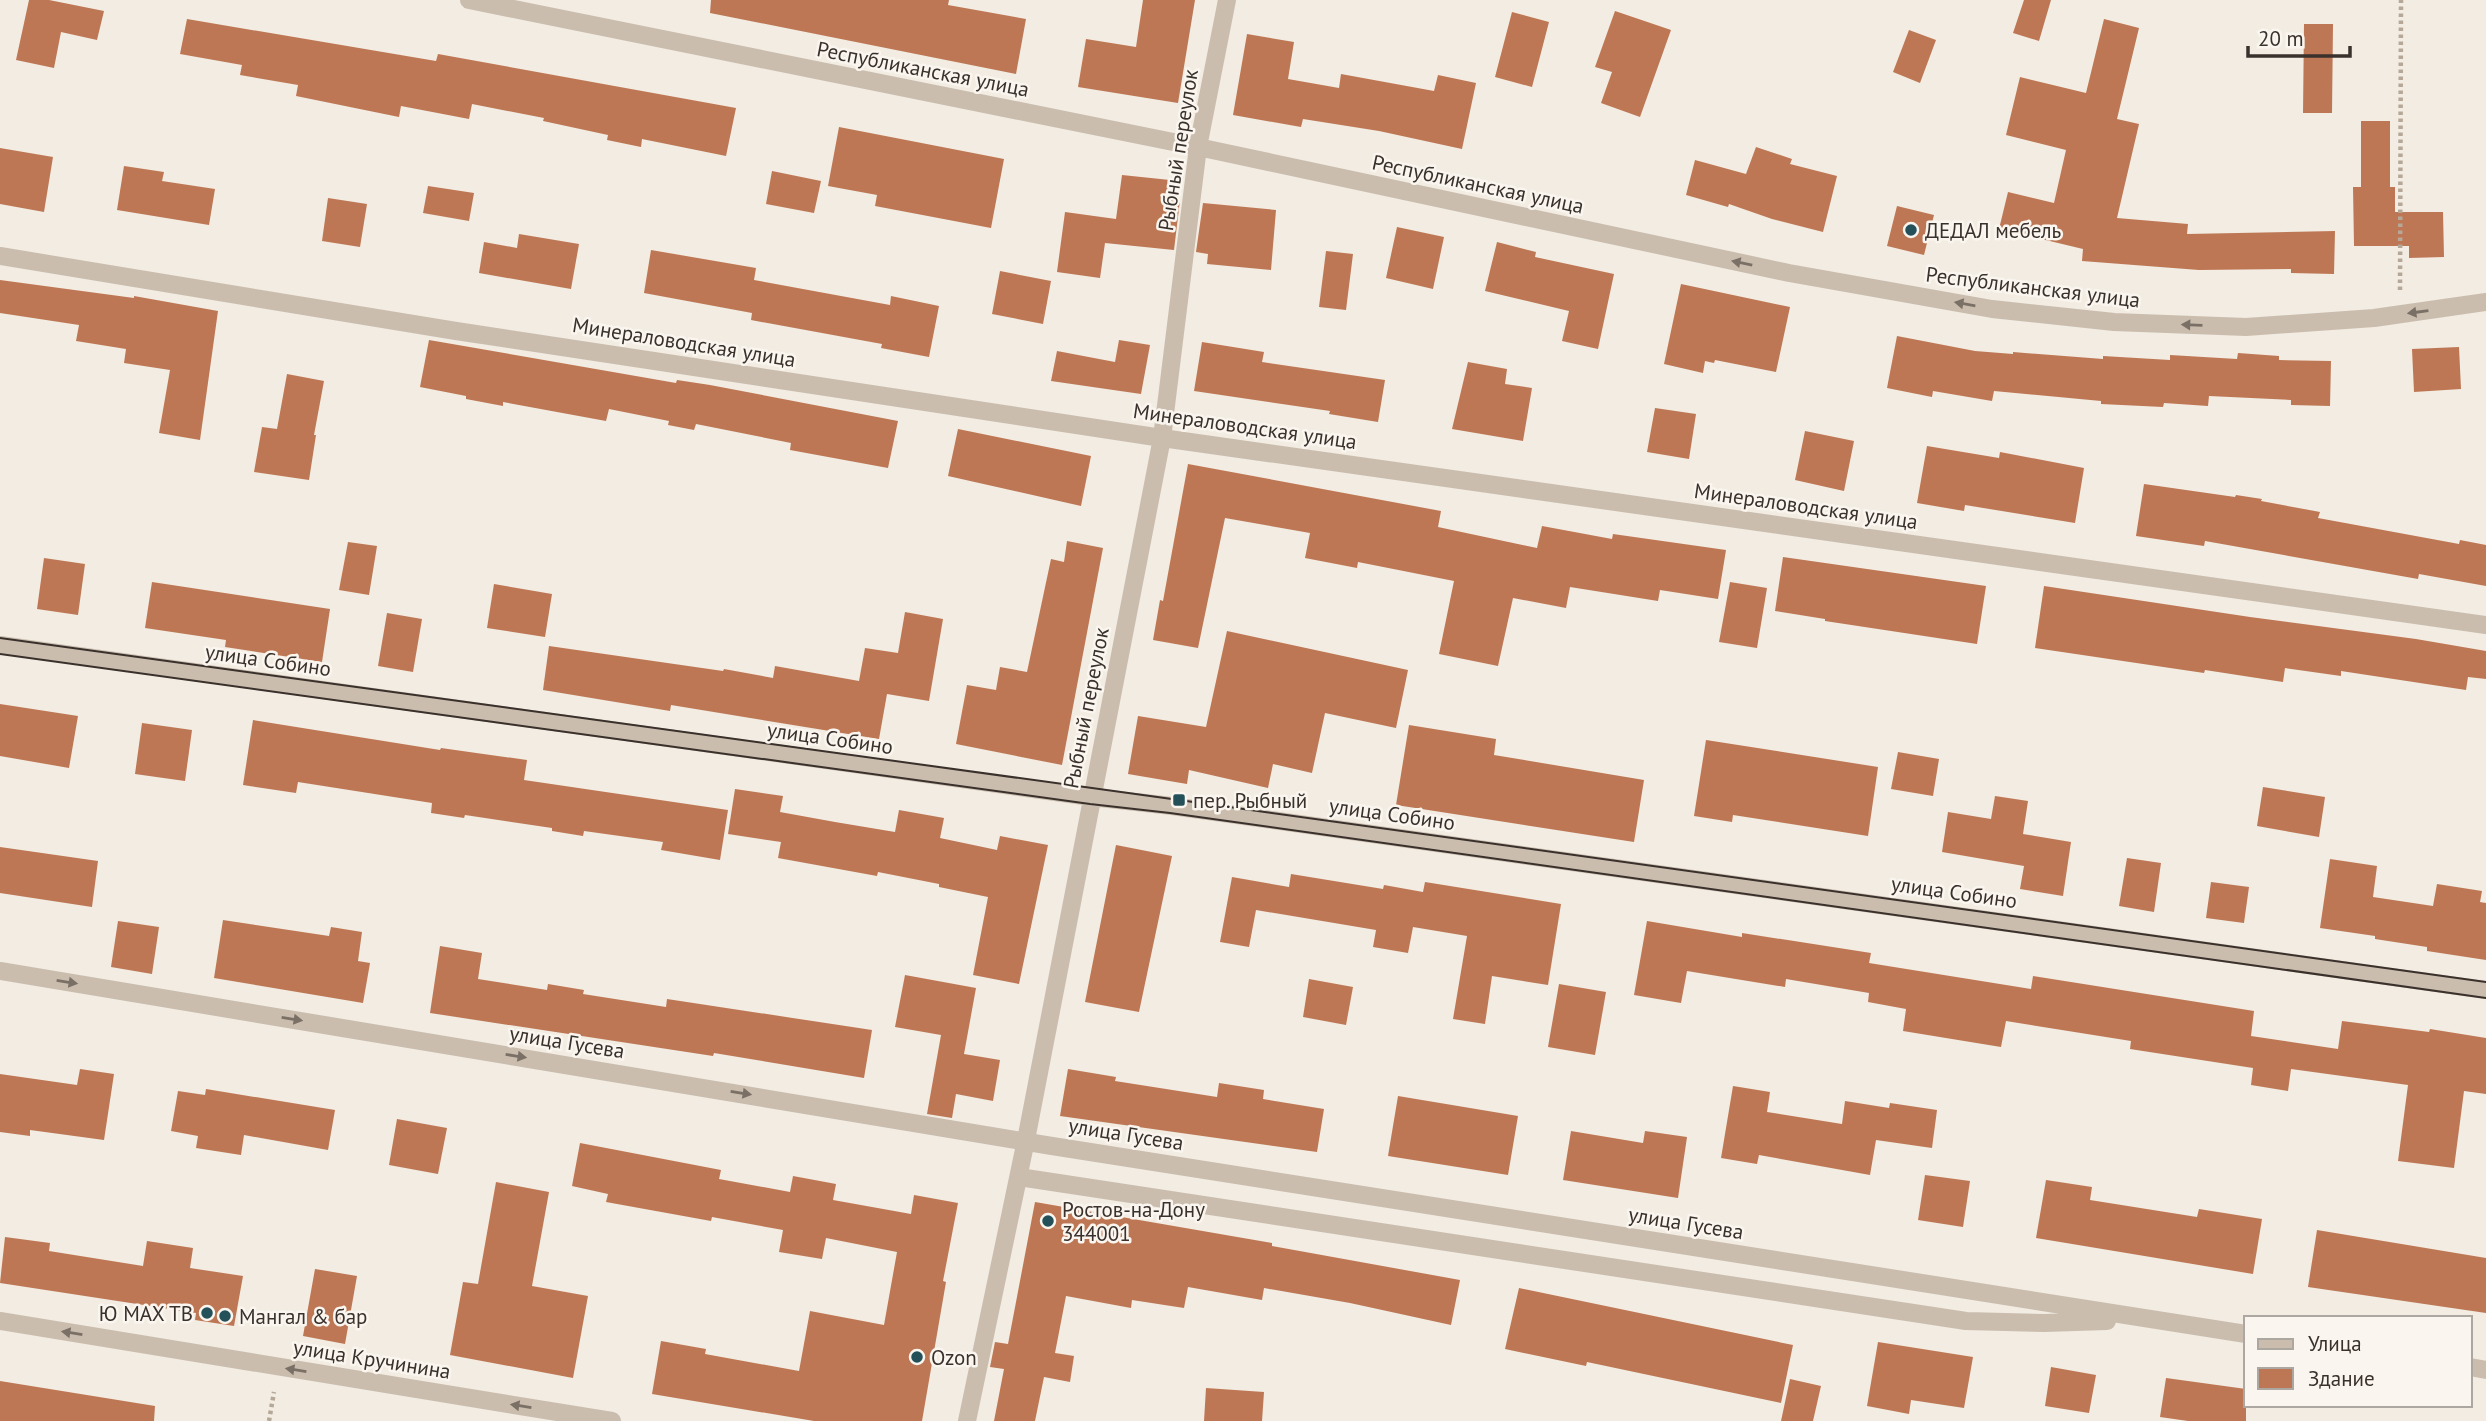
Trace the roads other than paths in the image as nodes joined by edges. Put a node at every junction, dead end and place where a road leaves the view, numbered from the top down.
1 (470, 0) edge
2 (1227, 0) edge
3 (1198, 147) junction
4 (0, 256) edge
5 (2486, 302) edge
6 (1162, 438) junction
7 (2486, 625) edge
8 (0, 645) edge
9 (1091, 797) junction
10 (0, 971) edge
11 (2486, 990) edge
12 (1026, 1140) junction
13 (1018, 1177) junction
14 (2148, 1320) junction
15 (0, 1321) edge
16 (2244, 1334) edge
17 (612, 1421) edge
18 (967, 1421) edge

1 - 3 street, Республиканская улица
2 - 3 street, Рыбный переулок
5 -> 3 street, Республиканская улица
3 - 6 street, Рыбный переулок
4 - 6 street, Минераловодская улица
6 - 7 street, Минераловодская улица
6 - 9 street, Рыбный переулок
8 - 9 street, улица Собино
9 - 11 street, улица Собино
9 - 12 street, Рыбный переулок
10 -> 12 street, улица Гусева
12 - 13 street, Рыбный переулок
12 - 14 street, улица Гусева
13 - 14 street
13 - 18 street, Рыбный переулок
14 - 16 street, улица Гусева
17 -> 15 street, улица Кручинина

